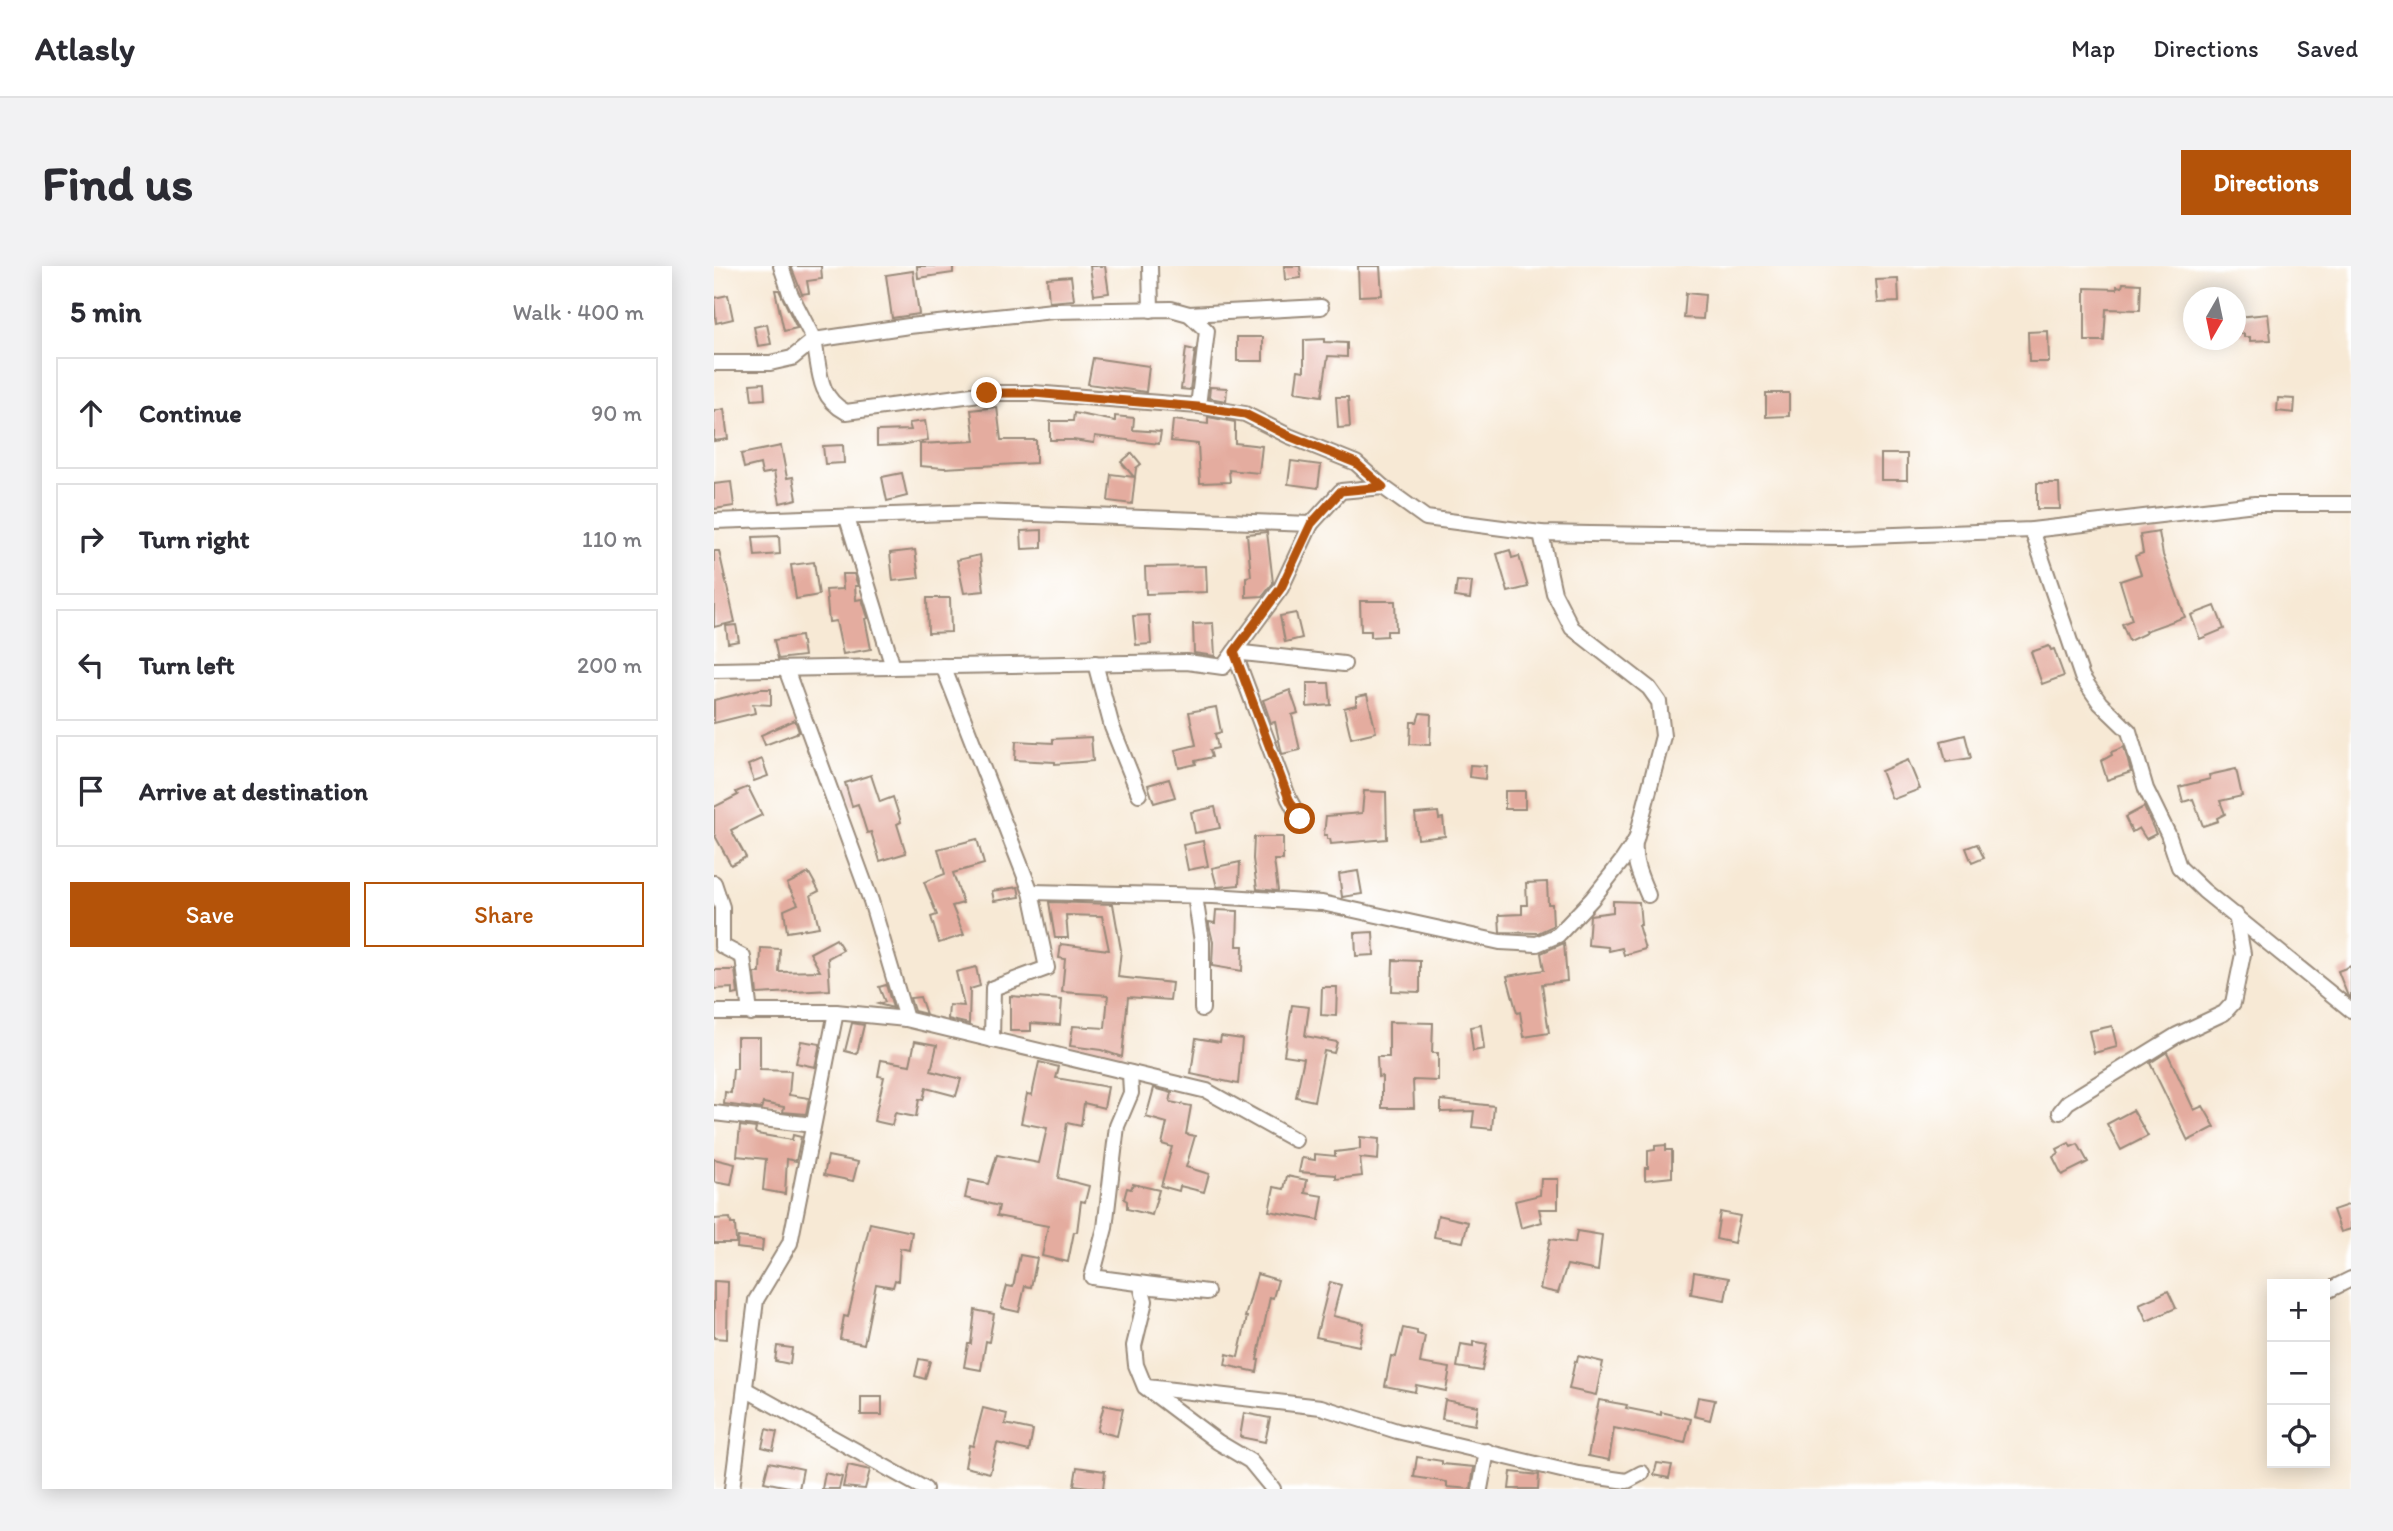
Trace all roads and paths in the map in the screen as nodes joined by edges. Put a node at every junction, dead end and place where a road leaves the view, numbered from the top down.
1 (781, 266) edge
2 (1150, 266) edge
3 (1321, 307) dead end
4 (1151, 310) junction
5 (1189, 314) junction
6 (814, 340) junction
7 (714, 363) edge
8 (1198, 407) junction
9 (1383, 487) junction
10 (2351, 504) edge
11 (847, 518) junction
12 (714, 521) edge
13 (1311, 524) junction
14 (2032, 530) junction
15 (1541, 533) junction
16 (1234, 652) junction
17 (1094, 663) junction
18 (1344, 664) dead end
19 (943, 666) junction
20 (893, 667) junction
21 (786, 668) junction
22 (714, 670) edge
23 (1139, 794) dead end
24 (1300, 819) dead end
25 (1636, 840) junction
26 (714, 883) edge
27 (1031, 892) junction
28 (1648, 895) dead end
29 (1195, 896) junction
30 (2236, 915) junction
31 (1202, 1009) dead end
32 (2351, 1010) edge
33 (836, 1012) junction
34 (714, 1013) edge
35 (750, 1013) junction
36 (906, 1019) junction
37 (992, 1040) junction
38 (1130, 1073) junction
39 (2060, 1112) dead end
40 (714, 1114) edge
41 (813, 1125) junction
42 (1295, 1140) dead end
43 (2351, 1279) edge
44 (2330, 1290) edge
45 (1145, 1387) junction
46 (745, 1389) junction
47 (1487, 1451) junction
48 (732, 1489) edge
49 (925, 1489) edge
50 (1273, 1489) edge
51 (1479, 1489) edge
52 (1640, 1489) edge

1 - 6 street
2 - 4 street
3 - 5 street
4 - 5 street
4 - 6 street
5 - 8 street
6 - 7 street
6 - 8 street
8 - 9 street
9 - 13 street
9 - 15 street
10 - 14 street
11 - 12 street
11 - 13 street
11 - 20 street
13 - 16 street
14 - 15 street
14 - 30 street
15 - 25 street
16 - 17 street
16 - 18 street
16 - 24 street
17 - 19 street
17 - 23 street
19 - 20 street
19 - 27 street
20 - 21 street
21 - 22 street
21 - 36 street
25 - 28 street
25 - 29 street
26 - 35 street
27 - 29 street
27 - 37 street
29 - 31 street
30 - 32 street
30 - 39 street
33 - 35 street
33 - 36 street
33 - 41 street
34 - 35 street
36 - 37 street
37 - 38 street
38 - 42 street
38 - 45 street
40 - 41 street
41 - 46 street
43 - 44 street
45 - 47 street
45 - 50 street
46 - 48 street
46 - 49 street
47 - 51 street
47 - 52 street

